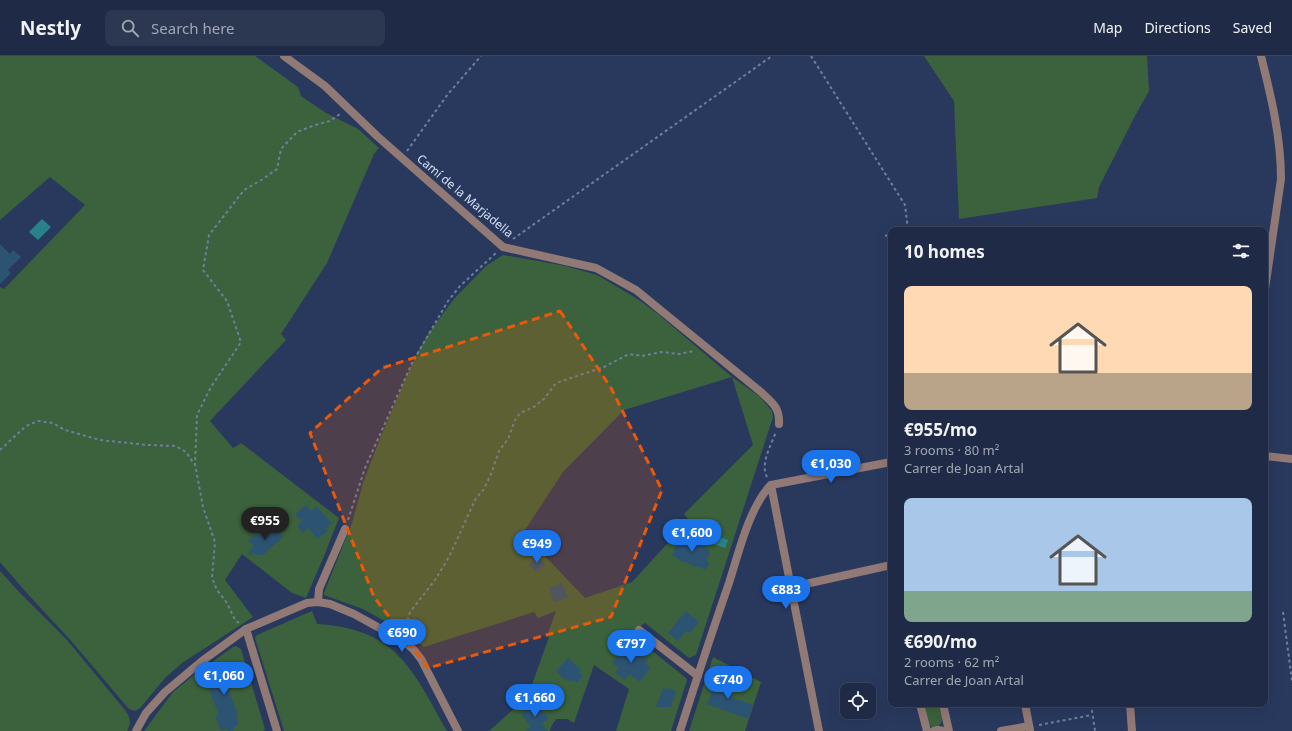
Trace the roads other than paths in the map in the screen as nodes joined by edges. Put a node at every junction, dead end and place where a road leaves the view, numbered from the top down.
1 (284, 56) edge
2 (1261, 56) edge
3 (1268, 268) edge
4 (779, 424) road end
5 (1268, 456) edge
6 (1292, 459) edge
7 (888, 463) edge
8 (771, 485) junction
9 (345, 529) road end
10 (888, 567) edge
11 (792, 586) junction
12 (318, 602) junction
13 (246, 629) junction
14 (639, 630) dead end
15 (698, 676) junction
16 (921, 707) edge
17 (944, 707) edge
18 (1026, 707) edge
19 (1130, 707) edge
20 (1030, 728) edge
21 (136, 731) edge
22 (277, 731) edge
23 (458, 731) edge
24 (680, 731) edge
25 (819, 731) edge
26 (927, 731) edge
27 (934, 731) edge
28 (944, 731) edge
29 (949, 731) edge
30 (1001, 731) edge
31 (1132, 731) edge

1 - 4 street, Camí de la Marjadella
2 - 3 street
5 - 6 street
7 - 8 street
8 - 11 street
8 - 15 street
9 - 12 street
10 - 11 street
11 - 25 street
12 - 13 street
12 - 23 street
13 - 21 street
13 - 22 street
14 - 15 street
15 - 24 street
16 - 26 street
17 - 29 street
18 - 20 street
19 - 31 street
20 - 30 street
27 - 28 street

